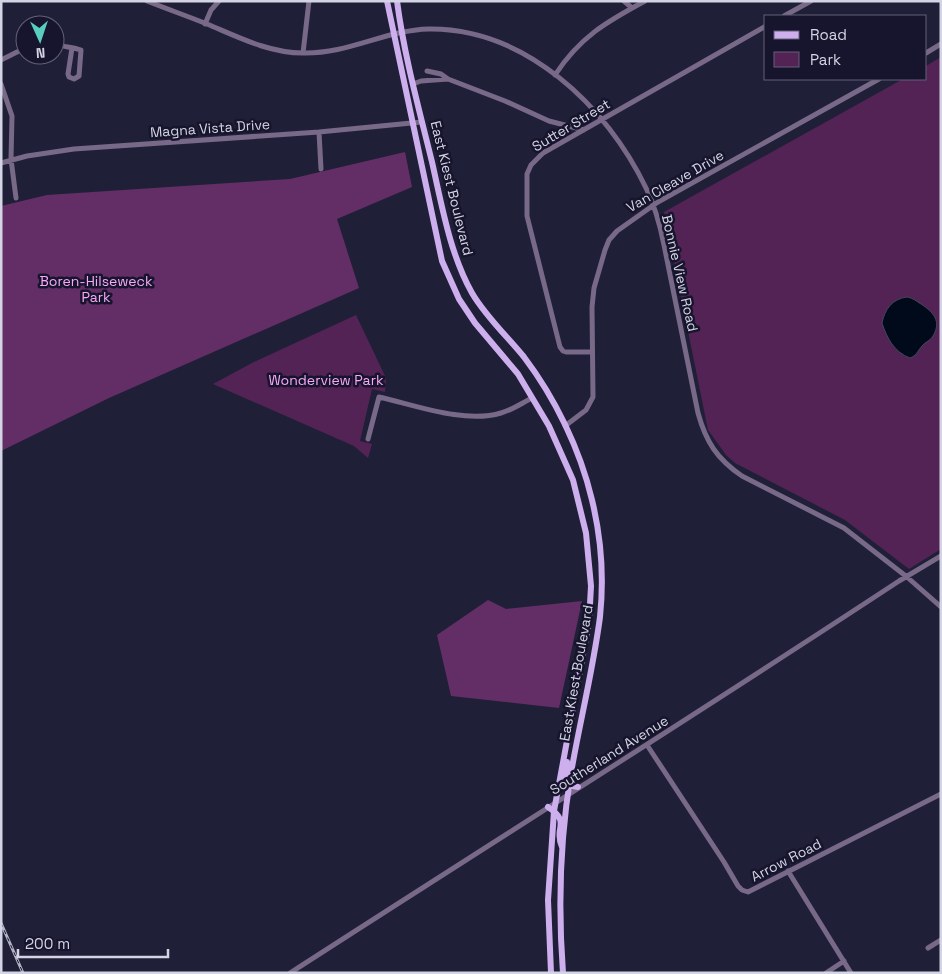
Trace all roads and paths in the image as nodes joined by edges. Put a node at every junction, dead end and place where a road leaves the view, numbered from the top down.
1 (147, 1) edge
2 (219, 1) edge
3 (309, 1) edge
4 (387, 1) edge
5 (397, 1) edge
6 (624, 1) edge
7 (645, 1) edge
8 (811, 1) edge
9 (802, 3) edge
10 (632, 8) junction
11 (785, 15) edge
12 (205, 24) junction
13 (764, 27) edge
14 (402, 32) junction
15 (393, 34) junction
16 (941, 44) edge
17 (65, 46) edge
18 (72, 48) junction
19 (927, 52) edge
20 (15, 53) edge
21 (303, 53) junction
22 (1, 60) edge
23 (427, 71) dead end
24 (555, 75) junction
25 (448, 79) junction
26 (877, 80) edge
27 (1, 84) edge
28 (413, 84) junction
29 (602, 118) junction
30 (412, 122) junction
31 (422, 122) junction
32 (584, 130) junction
33 (319, 132) junction
34 (11, 159) junction
35 (1, 163) edge
36 (321, 170) dead end
37 (16, 198) dead end
38 (653, 205) junction
39 (592, 352) junction
40 (532, 398) junction
41 (565, 426) junction
42 (368, 439) dead end
43 (941, 556) edge
44 (908, 577) junction
45 (591, 586) junction
46 (601, 586) junction
47 (941, 607) edge
48 (647, 745) junction
49 (565, 749) junction
50 (570, 785) junction
51 (578, 787) junction
52 (569, 793) junction
53 (941, 794) edge
54 (555, 802) junction
55 (548, 807) junction
56 (554, 811) junction
57 (563, 848) junction
58 (788, 870) junction
59 (941, 940) edge
60 (928, 948) dead end
61 (844, 961) junction
62 (290, 973) edge
63 (551, 973) edge
64 (563, 973) edge
65 (826, 973) edge
66 (851, 973) edge

1 - 12 street, Bonnie View Road
2 - 12 street
3 - 21 street
4 - 15 main road, East Kiest Boulevard
5 - 14 main road, East Kiest Boulevard
6 - 10 street
7 - 10 street
8 - 9 street
9 - 11 street
10 - 24 street
12 - 21 street, Bonnie View Road
13 - 29 street, Sutter Street
14 - 15 street, Bonnie View Road
14 - 24 street, Bonnie View Road
14 - 28 main road, East Kiest Boulevard
15 - 21 street, Bonnie View Road
15 - 30 main road, East Kiest Boulevard
16 - 19 street
17 - 18 street
18 - 18 street
20 - 22 street
23 - 25 street
24 - 29 street, Bonnie View Road
25 - 28 street
25 - 32 street
26 - 38 street, Van Cleave Drive
27 - 34 street
28 - 31 main road, East Kiest Boulevard
29 - 32 street, Sutter Street
29 - 38 street, Bonnie View Road
30 - 31 street, Magna Vista Drive
30 - 33 street, Magna Vista Drive
30 - 40 main road, East Kiest Boulevard
31 - 41 main road, East Kiest Boulevard
32 - 39 street, Sutter Street
33 - 34 street, Magna Vista Drive
33 - 36 street
34 - 35 street, Magna Vista Drive
34 - 37 street
38 - 39 street, Van Cleave Drive
38 - 44 street, Bonnie View Road
39 - 41 street, Van Cleave Drive
40 - 42 street
40 - 45 main road, East Kiest Boulevard
41 - 46 main road, East Kiest Boulevard
43 - 44 street, Southerland Avenue
44 - 47 street, Bonnie View Road
44 - 48 street, Southerland Avenue
45 - 46 main road
45 - 49 main road, East Kiest Boulevard
46 - 50 main road, East Kiest Boulevard
48 - 51 street, Southerland Avenue
48 - 58 street, Arrow Road
49 - 50 main road
49 - 54 main road, East Kiest Boulevard
50 - 51 main road
50 - 52 main road, East Kiest Boulevard
51 - 52 street, Southerland Avenue
52 - 54 street, Southerland Avenue
52 - 57 main road, East Kiest Boulevard
53 - 58 street, Arrow Road
54 - 55 street, Southerland Avenue
54 - 56 main road, East Kiest Boulevard
55 - 56 main road
55 - 62 street, Southerland Avenue
56 - 57 main road
56 - 63 main road, East Kiest Boulevard
57 - 64 main road, East Kiest Boulevard
58 - 61 street
59 - 60 street
61 - 65 street
61 - 66 street

